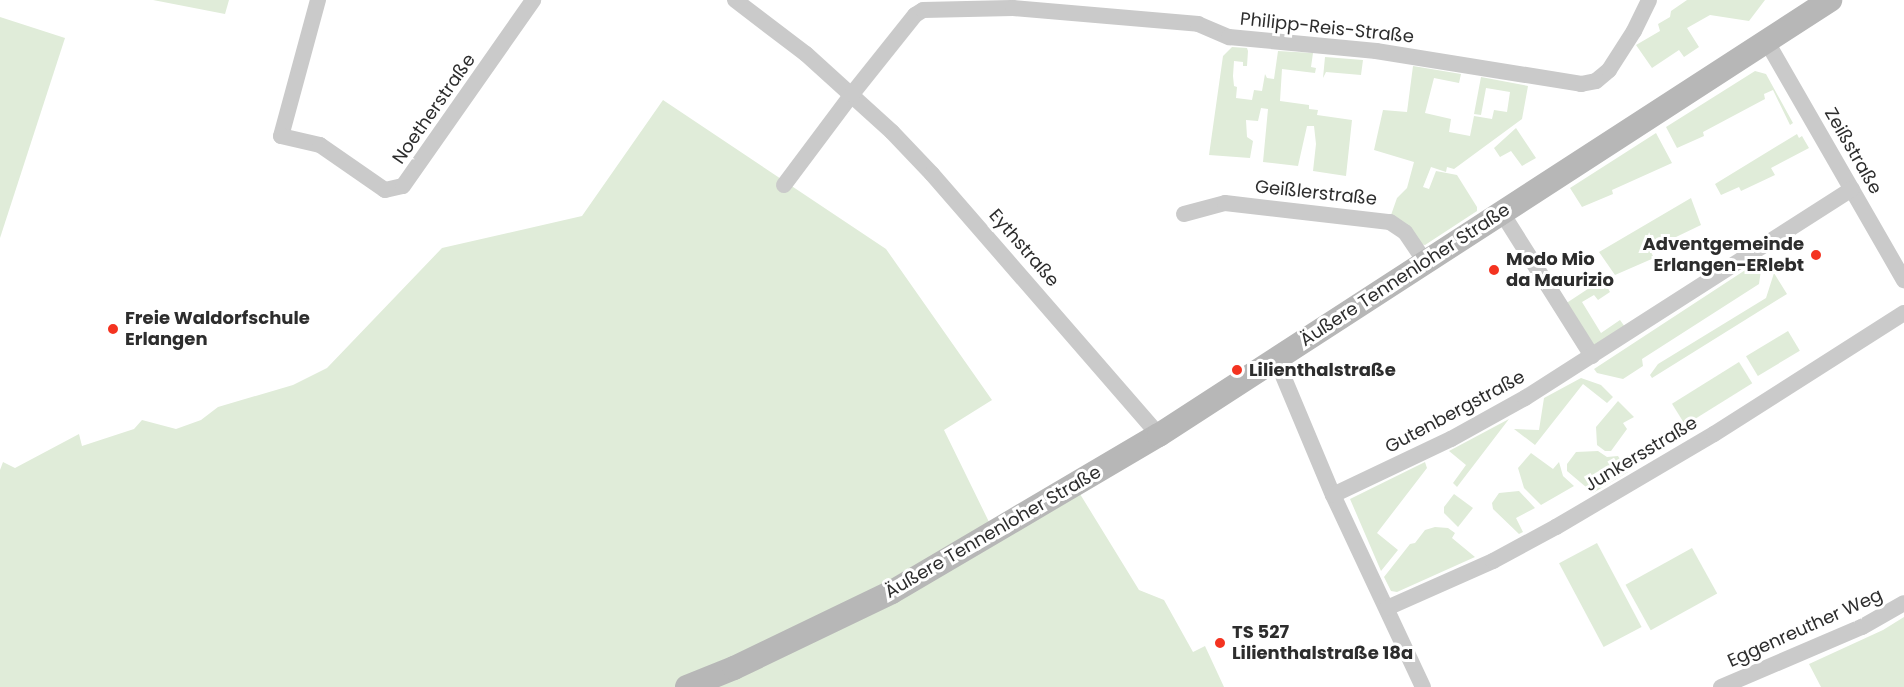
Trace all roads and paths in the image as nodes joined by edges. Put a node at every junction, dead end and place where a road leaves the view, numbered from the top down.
1 (318, 0) edge
2 (533, 0) edge
3 (735, 0) edge
4 (1649, 0) edge
5 (1830, 0) edge
6 (1767, 42) junction
7 (852, 94) junction
8 (784, 185) dead end
9 (1852, 189) junction
10 (1502, 213) junction
11 (1185, 214) dead end
12 (1425, 262) junction
13 (1904, 280) edge
14 (1904, 313) edge
15 (1592, 356) junction
16 (1276, 359) junction
17 (1159, 435) junction
18 (1334, 495) junction
19 (1904, 603) edge
20 (1387, 608) junction
21 (687, 687) edge
22 (1423, 687) edge
23 (1721, 687) edge

1 - 2 street, Noetherstraße
3 - 7 street, Eythstraße
4 - 7 street, Philipp-Reis-Straße
5 - 6 street, Äußere Tennenloher Straße
6 - 9 street, Zeißstraße
6 - 10 street, Äußere Tennenloher Straße
7 - 8 street
7 - 17 street, Eythstraße
9 - 13 street, Zeißstraße
9 - 15 street, Gutenbergstraße
10 - 12 street, Äußere Tennenloher Straße
10 - 15 street
11 - 12 street, Geißlerstraße
12 - 16 street, Äußere Tennenloher Straße
14 - 20 street, Junkersstraße
15 - 18 street, Gutenbergstraße
16 - 17 street, Äußere Tennenloher Straße
16 - 18 street
17 - 21 street, Äußere Tennenloher Straße
18 - 20 street
19 - 23 street, Eggenreuther Weg
20 - 22 street

